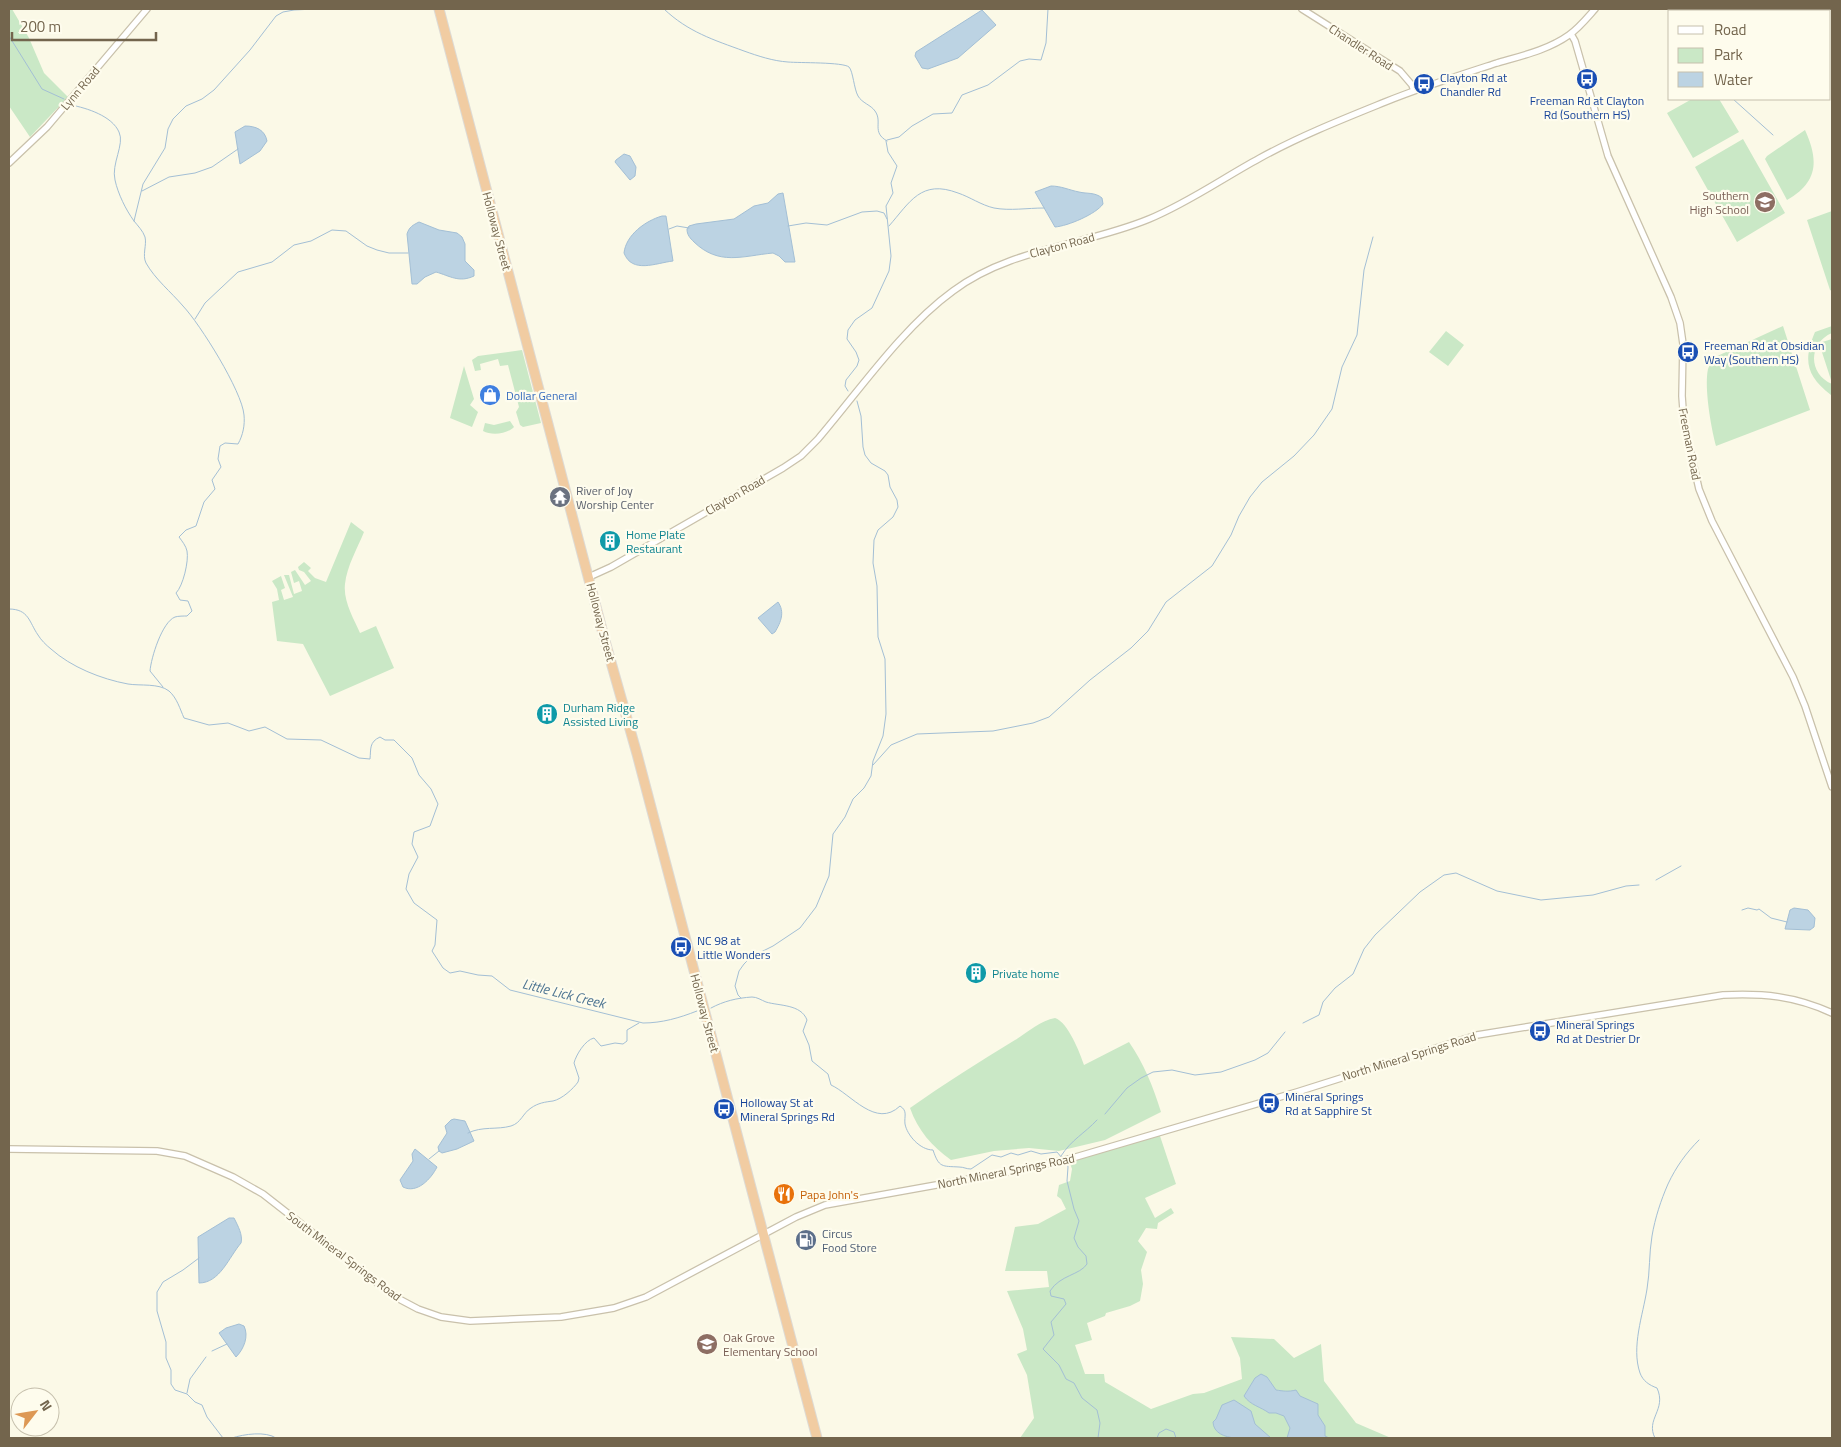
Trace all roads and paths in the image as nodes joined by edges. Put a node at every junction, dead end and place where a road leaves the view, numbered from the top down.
1 (147, 9) edge
2 (439, 9) edge
3 (1302, 9) edge
4 (1594, 9) edge
5 (1571, 34) junction
6 (1414, 91) junction
7 (9, 163) edge
8 (589, 577) junction
9 (1832, 787) edge
10 (1832, 1013) edge
11 (9, 1149) edge
12 (764, 1235) junction
13 (817, 1438) edge

1 - 7 street, Lynn Road
2 - 8 highway, Holloway Street
3 - 6 street, Chandler Road
4 - 5 street, Clayton Road
5 - 6 street, Clayton Road
5 - 9 street, Freeman Road
6 - 8 street, Clayton Road
8 - 12 highway, Holloway Street
10 - 12 street, North Mineral Springs Road
11 - 12 street, South Mineral Springs Road
12 - 13 highway, Holloway Street

